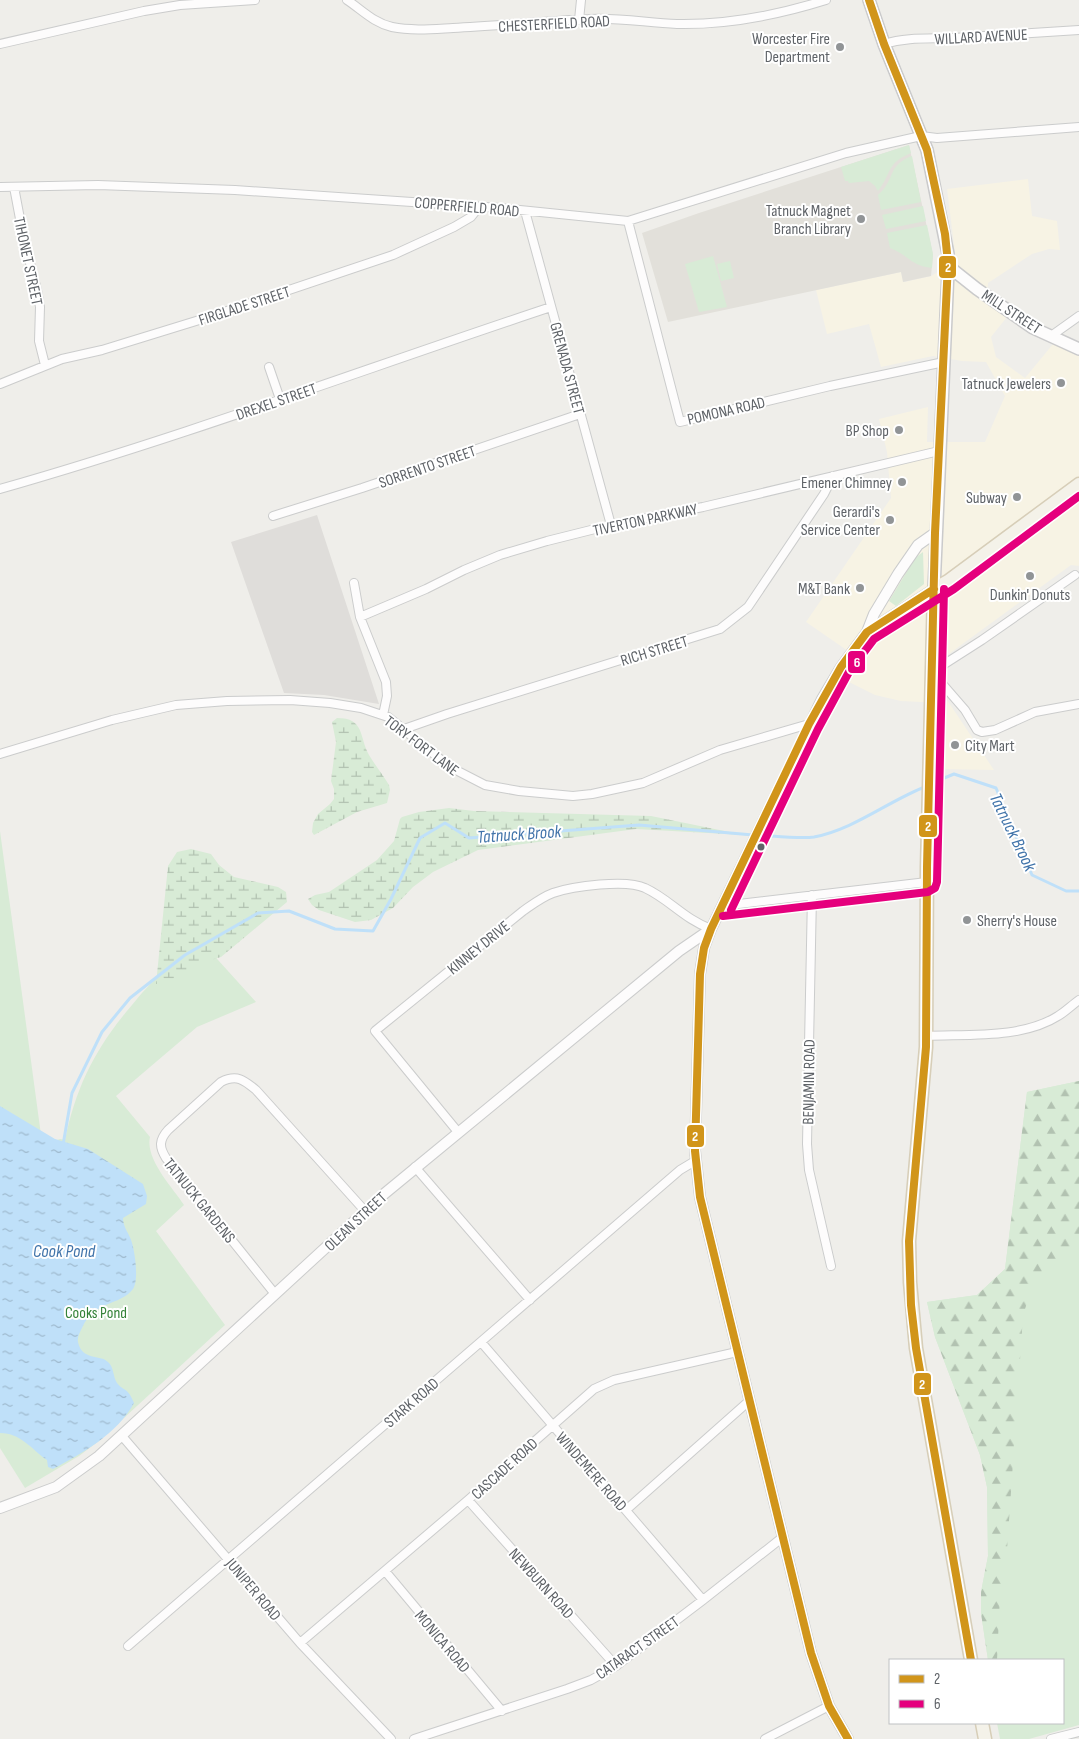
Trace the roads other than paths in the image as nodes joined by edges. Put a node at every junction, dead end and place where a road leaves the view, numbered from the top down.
1 (255, 0) edge
2 (347, 0) edge
3 (581, 0) edge
4 (826, 0) edge
5 (869, 0) edge
6 (579, 20) junction
7 (1079, 30) edge
8 (0, 44) edge
9 (884, 44) junction
10 (1079, 127) edge
11 (921, 136) junction
12 (0, 187) edge
13 (14, 187) junction
14 (479, 207) junction
15 (525, 211) junction
16 (628, 221) junction
17 (948, 266) junction
18 (551, 307) junction
19 (1079, 316) edge
20 (1051, 336) junction
21 (1079, 349) edge
22 (944, 362) junction
23 (44, 365) junction
24 (269, 367) dead end
25 (0, 384) edge
26 (280, 399) junction
27 (580, 414) junction
28 (939, 451) junction
29 (833, 476) junction
30 (1079, 484) edge
31 (0, 489) edge
32 (273, 516) dead end
33 (611, 525) junction
34 (935, 533) junction
35 (1075, 575) dead end
36 (354, 583) dead end
37 (934, 589) junction
38 (360, 617) junction
39 (867, 632) junction
40 (932, 672) junction
41 (1079, 704) edge
42 (382, 715) junction
43 (809, 724) junction
44 (404, 729) junction
45 (0, 754) edge
46 (927, 882) junction
47 (812, 895) junction
48 (722, 906) junction
49 (711, 929) junction
50 (1079, 1000) edge
51 (926, 1036) junction
52 (458, 1132) junction
53 (695, 1161) junction
54 (415, 1167) junction
55 (365, 1211) junction
56 (831, 1266) dead end
57 (276, 1294) junction
58 (530, 1300) junction
59 (481, 1342) junction
60 (737, 1352) junction
61 (749, 1401) junction
62 (553, 1425) junction
63 (122, 1436) junction
64 (468, 1500) junction
65 (0, 1508) edge
66 (626, 1510) junction
67 (783, 1537) junction
68 (229, 1559) junction
69 (385, 1571) junction
70 (703, 1600) junction
71 (300, 1643) junction
72 (128, 1646) dead end
73 (971, 1659) edge
74 (616, 1666) junction
75 (830, 1706) junction
76 (502, 1711) junction
77 (982, 1724) edge
78 (1079, 1732) edge
79 (391, 1739) edge
80 (414, 1739) edge
81 (765, 1739) edge
82 (848, 1739) edge
83 (985, 1739) edge
84 (1051, 1739) edge

1 - 8 street
2 - 6 street, CHESTERFIELD ROAD
3 - 6 street
4 - 6 street, CHESTERFIELD ROAD
5 - 9 main road
7 - 9 street, WILLARD AVENUE
9 - 11 main road
10 - 11 street, COPPERFIELD ROAD
11 - 16 street, COPPERFIELD ROAD
11 - 17 main road
12 - 13 street, COPPERFIELD ROAD
13 - 14 street, COPPERFIELD ROAD
13 - 23 street, TIHONET STREET
14 - 15 street, COPPERFIELD ROAD
14 - 23 street, FIRGLADE STREET
15 - 16 street, COPPERFIELD ROAD
15 - 18 street, GRENADA STREET
16 - 22 street, POMONA ROAD
17 - 20 main road, MILL STREET
17 - 22 main road
18 - 26 street, DREXEL STREET
18 - 27 street, GRENADA STREET
19 - 20 street
20 - 21 main road, MILL STREET
22 - 28 main road
23 - 25 street, FIRGLADE STREET
24 - 26 street
26 - 31 street, DREXEL STREET
27 - 32 street, SORRENTO STREET
27 - 33 street, GRENADA STREET
28 - 29 street, TIVERTON PARKWAY
28 - 34 main road
29 - 33 street, TIVERTON PARKWAY
29 - 44 street, RICH STREET
30 - 37 main road
33 - 38 street, TIVERTON PARKWAY
34 - 37 main road
34 - 39 street
35 - 40 street
36 - 38 street
37 - 39 street
37 - 40 main road
38 - 42 street
39 - 43 street
40 - 41 street
40 - 46 main road
42 - 44 street, TORY FORT LANE
42 - 45 street, TORY FORT LANE
43 - 44 street, TORY FORT LANE
43 - 48 street
46 - 47 street
46 - 51 main road
47 - 48 street
47 - 56 street, BENJAMIN ROAD
48 - 49 street
49 - 52 street, OLEAN STREET
49 - 52 street, KINNEY DRIVE
49 - 53 street
50 - 51 street
51 - 73 main road
52 - 54 street, OLEAN STREET
53 - 58 street, STARK ROAD
53 - 60 street
54 - 55 street, OLEAN STREET
54 - 58 street
55 - 57 street, OLEAN STREET
55 - 57 street, TATNUCK GARDENS
57 - 63 street, OLEAN STREET
58 - 59 street, STARK ROAD
59 - 62 street, WINDEMERE ROAD
59 - 68 street, STARK ROAD
60 - 61 street
60 - 62 street, CASCADE ROAD
61 - 66 street
61 - 67 street
62 - 64 street, CASCADE ROAD
62 - 66 street, WINDEMERE ROAD
63 - 65 street, OLEAN STREET
63 - 68 street, JUNIPER ROAD
64 - 69 street, CASCADE ROAD
64 - 74 street, NEWBURN ROAD
66 - 70 street, WINDEMERE ROAD
67 - 70 street, CATARACT STREET
67 - 75 street
68 - 71 street, JUNIPER ROAD
68 - 72 street, STARK ROAD
69 - 71 street, CASCADE ROAD
69 - 76 street, MONICA ROAD
70 - 74 street, CATARACT STREET
71 - 79 street, JUNIPER ROAD
74 - 76 street, CATARACT STREET
75 - 81 street
75 - 82 street
76 - 80 street, CATARACT STREET
77 - 83 main road
78 - 84 street

